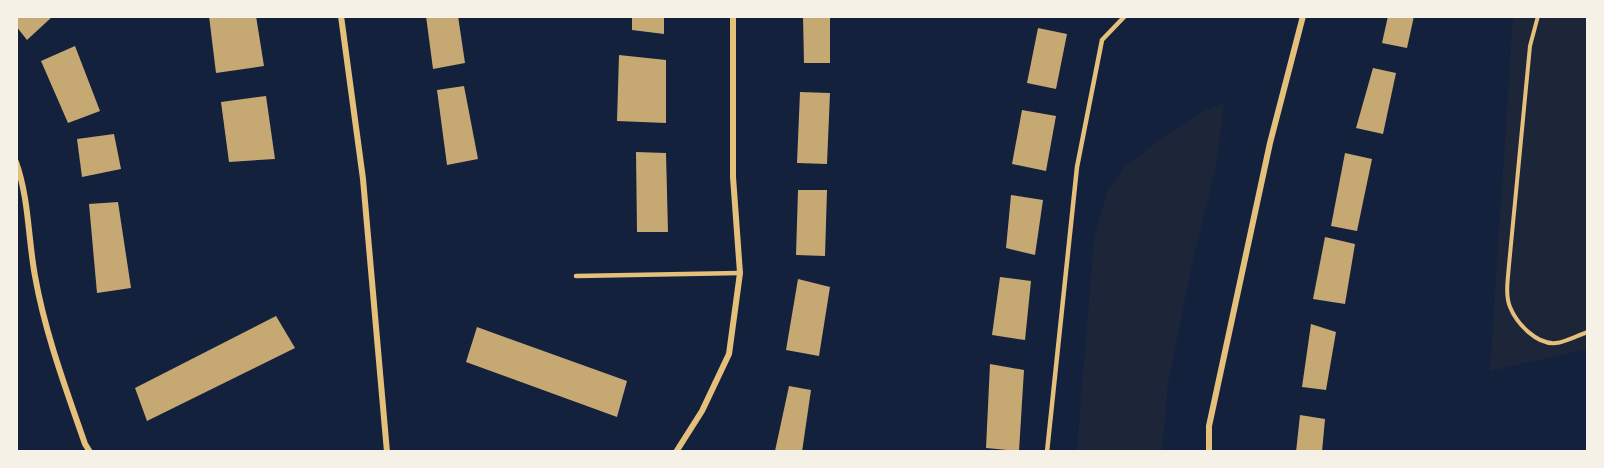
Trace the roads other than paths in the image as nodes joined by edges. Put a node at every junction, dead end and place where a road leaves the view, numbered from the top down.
1 (341, 16) edge
2 (733, 16) edge
3 (1125, 16) edge
4 (1303, 16) edge
5 (16, 162) edge
6 (740, 273) junction
7 (576, 276) dead end
8 (90, 452) edge
9 (387, 452) edge
10 (676, 452) edge
11 (1047, 452) edge
12 (1209, 452) edge

1 - 9 street
2 - 6 street
3 - 11 lane
4 - 12 street
5 - 8 street
6 - 7 lane
6 - 10 street

